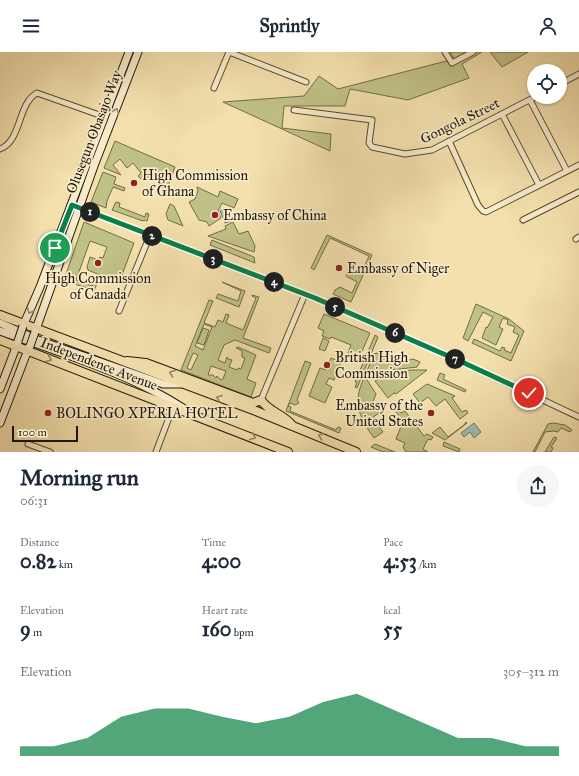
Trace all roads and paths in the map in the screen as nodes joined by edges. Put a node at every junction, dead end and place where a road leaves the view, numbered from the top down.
1 (129, 52) edge
2 (138, 52) edge
3 (229, 52) edge
4 (445, 52) edge
5 (473, 52) edge
6 (579, 74) edge
7 (567, 80) edge
8 (306, 82) dead end
9 (214, 88) dead end
10 (527, 101) edge
11 (536, 104) edge
12 (294, 110) dead end
13 (502, 114) junction
14 (105, 117) junction
15 (449, 141) junction
16 (97, 148) junction
17 (0, 150) edge
18 (579, 165) edge
19 (567, 171) junction
20 (539, 185) junction
21 (579, 192) edge
22 (75, 207) junction
23 (522, 220) dead end
24 (150, 235) junction
25 (40, 288) junction
26 (49, 291) junction
27 (304, 294) junction
28 (119, 312) dead end
29 (0, 316) edge
30 (0, 323) edge
31 (24, 325) junction
32 (36, 330) junction
33 (0, 331) edge
34 (0, 340) edge
35 (17, 344) junction
36 (29, 348) junction
37 (120, 361) junction
38 (181, 384) junction
39 (0, 389) edge
40 (262, 400) junction
41 (173, 407) junction
42 (189, 412) junction
43 (579, 417) edge
44 (0, 423) edge
45 (292, 425) junction
46 (28, 444) dead end
47 (50, 452) edge
48 (156, 452) edge
49 (288, 452) edge
50 (356, 452) edge

1 - 14 main road, Olusegun Obasajo Way
16 -> 2 main road, Olusegun Obasajo Way
3 - 8 street
3 - 9 street
4 - 5 street
6 - 7 street
10 - 13 street, Gongola Street
11 - 19 street
12 - 15 street, Gongola Street
13 - 15 street, Gongola Street
13 - 20 street
14 - 16 main road, Olusegun Obasajo Way
14 - 17 street
15 - 20 street
16 - 22 main road, Olusegun Obasajo Way
18 - 19 street
19 - 20 street
21 - 23 street
22 - 24 street
22 - 25 main road, Olusegun Obasajo Way
22 - 26 main road, Olusegun Obasajo Way
24 - 27 street
24 - 28 street
25 - 26 main road
25 -> 31 main road, Olusegun Obasajo Way
26 - 32 main road, Olusegun Obasajo Way
27 - 40 street
27 - 43 street
29 - 31 main road, Independence Avenue
30 - 38 main road, Independence Avenue
31 - 32 main road, Independence Avenue
31 - 35 main road, Olusegun Obasajo Way, bridge
32 - 36 main road, Olusegun Obasajo Way, bridge
32 - 37 main road, Independence Avenue
33 - 42 main road, Independence Avenue
34 - 35 main road, Independence Avenue
35 - 36 main road, Independence Avenue
35 - 39 main road, Olusegun Obasajo Way
36 -> 41 main road, Independence Avenue
36 - 44 main road, Olusegun Obasajo Way
37 - 38 main road, Independence Avenue
40 -> 37 main road
45 -> 38 main road, Independence Avenue
40 - 45 main road
41 - 42 main road, Independence Avenue
41 - 48 street
42 -> 49 main road, Independence Avenue
50 -> 45 main road, Independence Avenue
46 - 47 street

